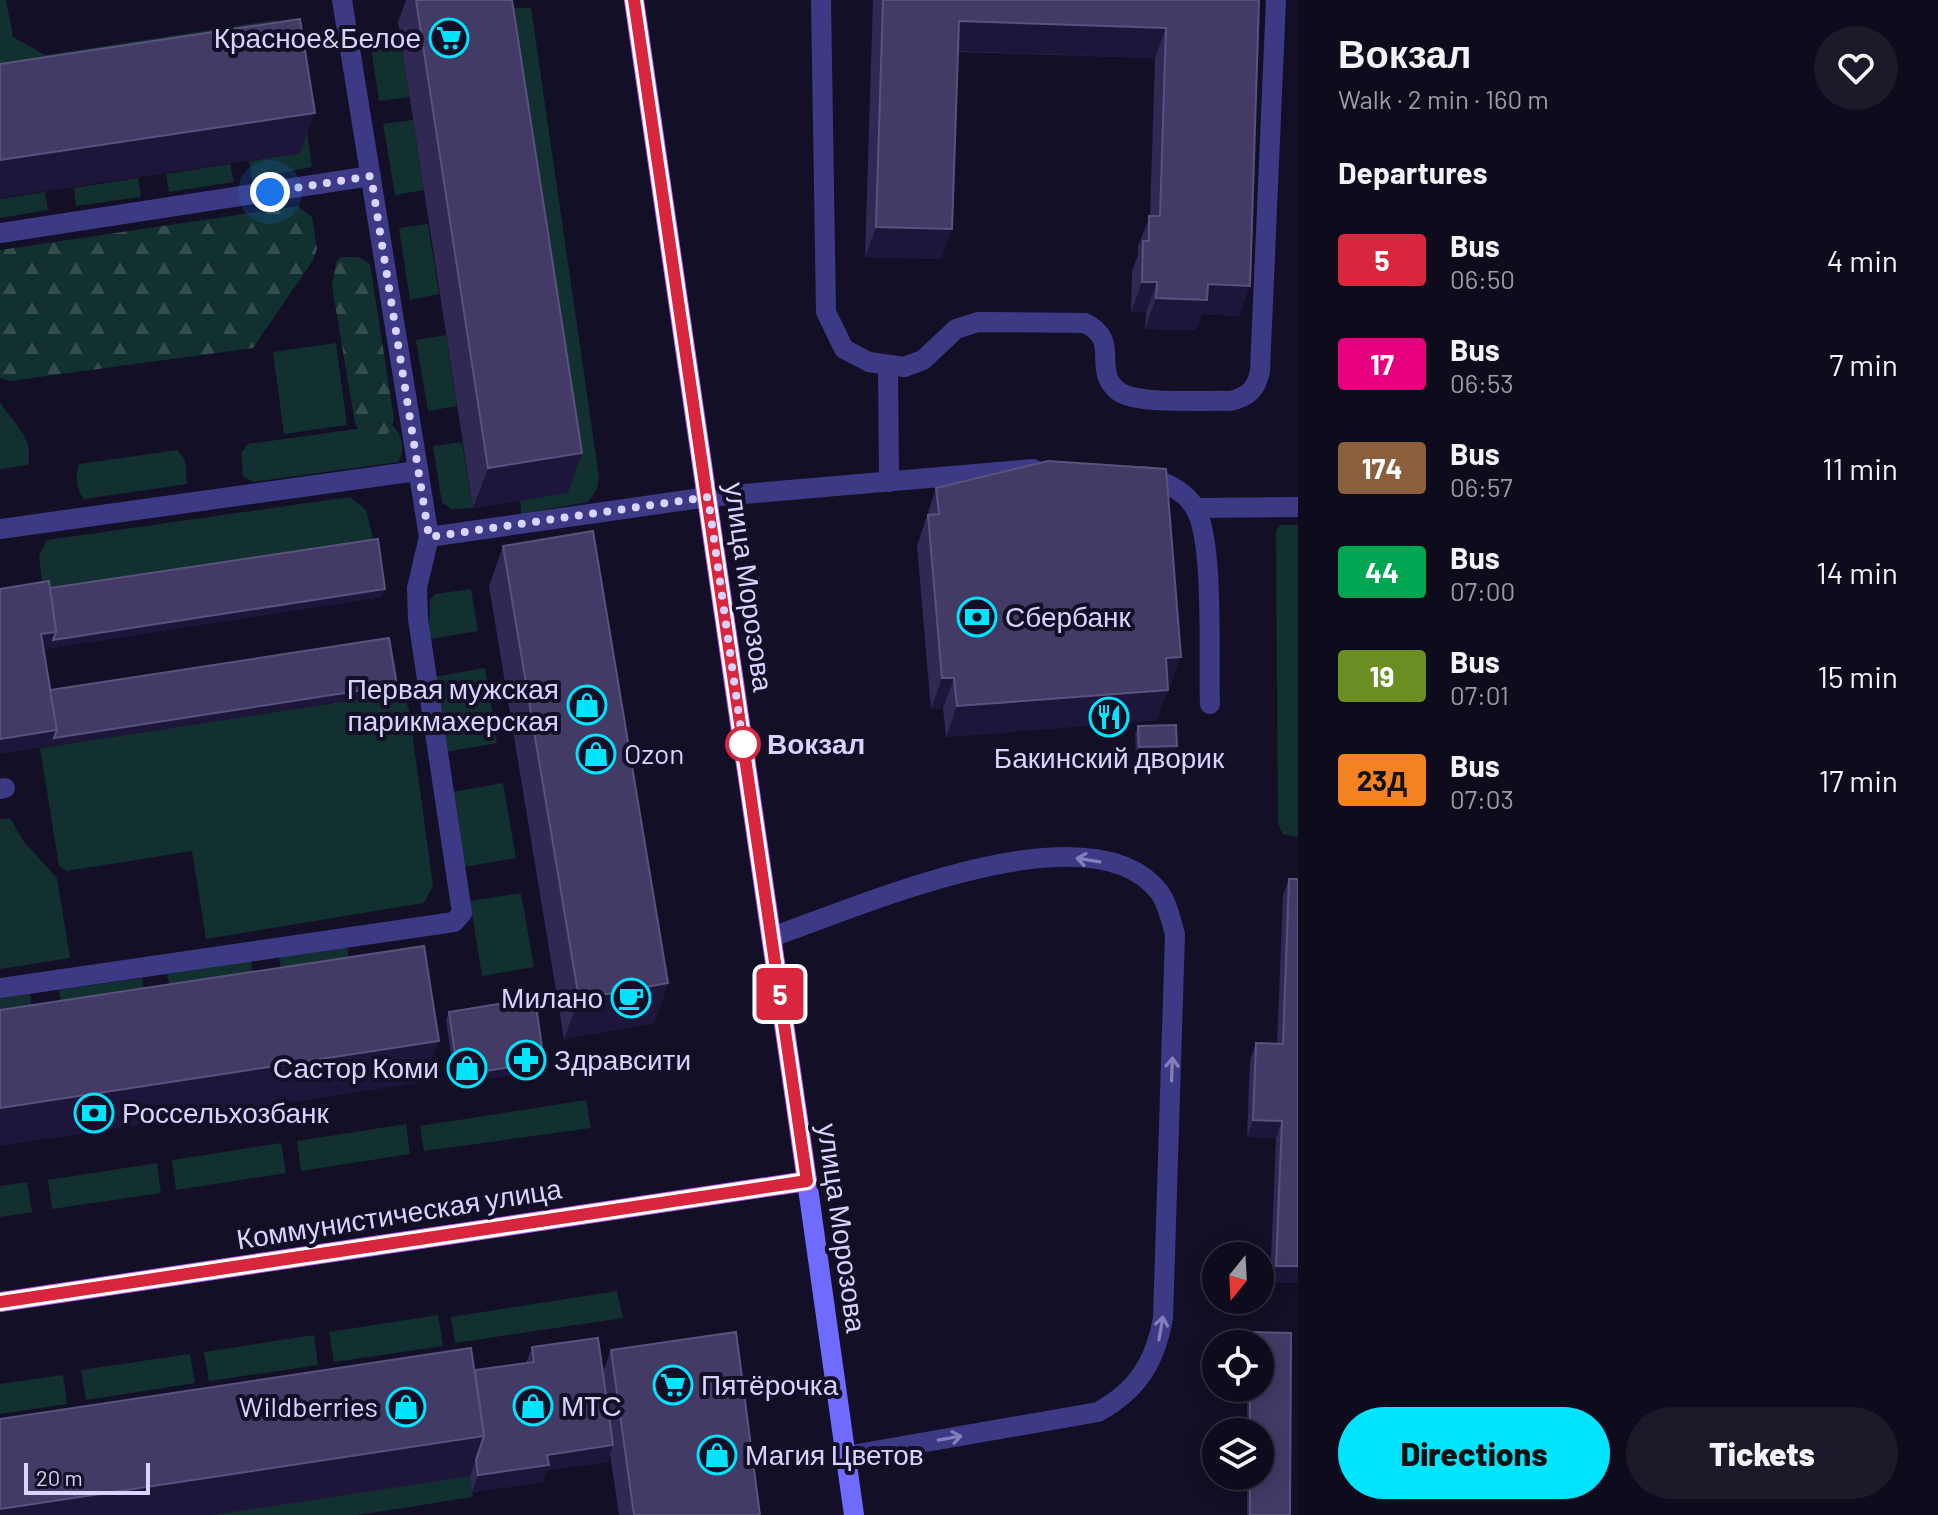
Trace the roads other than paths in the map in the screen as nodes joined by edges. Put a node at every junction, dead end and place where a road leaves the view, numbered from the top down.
1 (342, 0) edge
2 (634, 0) edge
3 (821, 0) edge
4 (1276, 0) edge
5 (371, 176) junction
6 (0, 233) edge
7 (888, 365) junction
8 (1046, 469) edge
9 (417, 471) junction
10 (1125, 472) edge
11 (889, 482) junction
12 (708, 497) junction
13 (1298, 507) edge
14 (1195, 508) junction
15 (0, 529) edge
16 (429, 537) junction
17 (1210, 704) dead end
18 (772, 937) junction
19 (0, 988) edge
20 (807, 1181) junction
21 (0, 1302) edge
22 (846, 1456) junction
23 (854, 1515) edge

1 - 5 street
2 - 12 main road, улица Морозова
3 - 7 street
4 - 7 street
5 - 6 street
5 - 9 street
7 - 11 street
8 - 11 street
9 - 15 street
9 - 16 street
10 - 14 street
11 - 12 street
12 - 16 street
12 - 18 main road, улица Морозова
13 - 14 street
14 - 17 street
16 - 19 street
18 - 20 main road, улица Морозова
22 -> 18 street
20 - 21 main road, Коммунистическая улица
20 - 22 main road, улица Морозова
22 - 23 main road, улица Морозова

